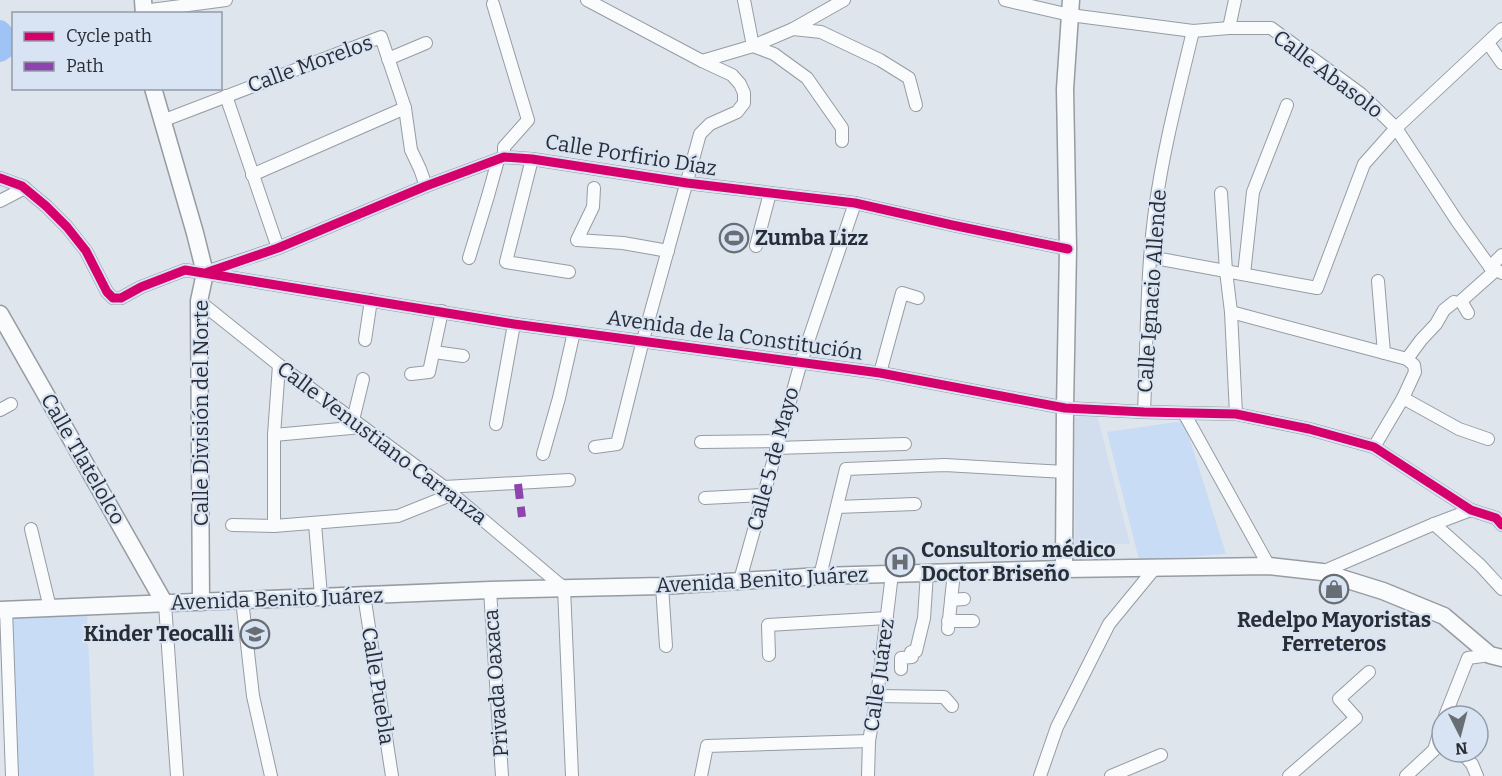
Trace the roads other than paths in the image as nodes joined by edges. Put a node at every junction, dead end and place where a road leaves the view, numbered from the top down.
1 (225, 0) edge
2 (587, 0) edge
3 (744, 0) edge
4 (844, 0) edge
5 (1005, 0) edge
6 (1234, 0) edge
7 (493, 4) dead end
8 (143, 8) edge
9 (1071, 8) edge
10 (1228, 28) junction
11 (793, 29) junction
12 (1502, 29) edge
13 (1193, 31) junction
14 (426, 43) dead end
15 (1488, 43) junction
16 (753, 46) junction
17 (388, 59) junction
18 (702, 61) junction
19 (1502, 63) edge
20 (154, 90) edge
21 (226, 96) junction
22 (916, 105) dead end
23 (1287, 105) dead end
24 (405, 108) junction
25 (162, 121) junction
26 (1396, 128) junction
27 (842, 141) dead end
28 (501, 158) junction
29 (532, 159) junction
30 (252, 175) junction
31 (0, 178) edge
32 (687, 183) junction
33 (426, 186) junction
34 (25, 188) junction
35 (594, 188) dead end
36 (770, 193) junction
37 (1221, 193) dead end
38 (0, 201) edge
39 (855, 203) junction
40 (756, 246) dead end
41 (278, 248) junction
42 (1068, 249) junction
43 (668, 251) junction
44 (1502, 255) edge
45 (1150, 257) junction
46 (469, 258) dead end
47 (1496, 270) edge
48 (1226, 271) junction
49 (569, 272) dead end
50 (205, 273) junction
51 (1244, 274) junction
52 (1378, 281) dead end
53 (918, 298) dead end
54 (371, 300) junction
55 (199, 301) junction
56 (1454, 302) dead end
57 (442, 311) junction
58 (1231, 312) junction
59 (1468, 313) dead end
60 (0, 314) edge
61 (514, 324) junction
62 (574, 332) junction
63 (365, 340) dead end
64 (643, 340) junction
65 (434, 352) junction
66 (1384, 353) junction
67 (463, 356) dead end
68 (1407, 359) junction
69 (801, 362) junction
70 (279, 365) junction
71 (880, 373) junction
72 (411, 374) dead end
73 (363, 379) dead end
74 (1403, 398) junction
75 (1065, 408) junction
76 (1144, 412) junction
77 (1184, 413) junction
78 (1236, 414) junction
79 (358, 423) junction
80 (496, 424) dead end
81 (274, 435) junction
82 (1488, 439) dead end
83 (701, 442) dead end
84 (777, 444) junction
85 (905, 444) dead end
86 (595, 447) dead end
87 (1374, 447) junction
88 (543, 454) dead end
89 (1065, 472) junction
90 (569, 480) dead end
91 (448, 491) junction
92 (764, 495) junction
93 (705, 498) dead end
94 (915, 504) dead end
95 (837, 507) junction
96 (1471, 510) junction
97 (1500, 519) edge
98 (315, 524) junction
99 (1434, 524) junction
100 (232, 525) dead end
101 (274, 526) junction
102 (32, 529) dead end
103 (1269, 566) junction
104 (1155, 568) junction
105 (1064, 569) junction
106 (954, 572) junction
107 (1322, 572) junction
108 (927, 573) junction
109 (892, 574) junction
110 (820, 576) junction
111 (740, 580) junction
112 (662, 586) junction
113 (564, 588) junction
114 (1502, 589) edge
115 (490, 590) junction
116 (321, 596) junction
117 (364, 596) junction
118 (242, 600) junction
119 (201, 602) junction
120 (165, 604) junction
121 (50, 608) junction
122 (3, 609) edge
123 (886, 618) junction
124 (974, 621) dead end
125 (666, 646) dead end
126 (769, 655) dead end
127 (1496, 657) edge
128 (901, 669) dead end
129 (1369, 672) dead end
130 (877, 696) junction
131 (1450, 704) edge
132 (952, 706) dead end
133 (869, 741) junction
134 (1161, 754) dead end
135 (1430, 754) edge
136 (12, 776) edge
137 (177, 776) edge
138 (271, 776) edge
139 (392, 776) edge
140 (502, 776) edge
141 (572, 776) edge
142 (701, 776) edge
143 (868, 776) edge
144 (1040, 776) edge
145 (1111, 776) edge
146 (1289, 776) edge
147 (1406, 776) edge

1 - 8 street
2 - 18 street
3 - 16 street
4 - 11 street
5 - 9 street, Calle Abasolo
6 - 10 street
7 - 28 street
9 - 13 street, Calle Abasolo
9 - 42 main road
10 - 13 street, Calle Abasolo
10 - 26 street, Calle Abasolo
11 - 16 street
11 - 22 street
12 - 15 street
13 - 45 street, Calle Ignacio Allende
14 - 17 street
15 - 19 street
15 - 26 street
16 - 18 street
16 - 27 street
17 - 21 street, Calle Morelos
17 - 24 street, Calle Morelos
18 - 32 street
20 - 25 main road, Calle División del Norte
21 - 25 street, Calle Morelos
21 - 30 street
23 - 51 street
24 - 30 street
24 - 33 street, Calle Morelos
25 - 50 main road, Calle División del Norte
26 - 47 street, Calle Abasolo
26 - 51 street
28 - 29 street, Calle Porfirio Díaz
28 - 33 street, Calle Porfirio Díaz
28 - 46 street
29 - 32 street, Calle Porfirio Díaz
29 - 49 street
30 - 41 street
31 - 34 street, Avenida de la Constitución
32 - 36 street, Calle Porfirio Díaz
32 - 43 street
33 - 41 street, Calle Porfirio Díaz
34 - 38 street
34 - 50 street, Avenida de la Constitución
35 - 43 street
36 - 39 street, Calle Porfirio Díaz
36 - 40 street
37 - 48 street
39 - 42 street, Calle Porfirio Díaz
39 - 69 street, Calle 5 de Mayo
41 - 50 street, Calle Porfirio Díaz
42 - 75 main road
43 - 64 street
44 - 47 street
45 - 48 street
45 - 76 street, Calle Ignacio Allende
47 - 59 street
48 - 51 street
48 - 58 street
50 - 54 street, Avenida de la Constitución
50 - 55 main road, Calle División del Norte
52 - 66 street
53 - 71 street
54 - 57 street, Avenida de la Constitución
54 - 63 street
55 - 70 street, Calle Venustiano Carranza
55 - 119 main road, Calle División del Norte
56 - 68 street
57 - 61 street, Avenida de la Constitución
57 - 65 street
58 - 66 street
58 - 78 street
60 - 120 main road, Calle Tlatelolco
61 - 62 street, Avenida de la Constitución
61 - 80 street
62 - 64 street, Avenida de la Constitución
62 - 88 street
64 - 69 street, Avenida de la Constitución
64 - 86 street
65 - 67 street
65 - 72 street
66 - 68 street
68 - 74 street
69 - 71 street, Avenida de la Constitución
69 - 84 street, Calle 5 de Mayo
70 - 79 street, Calle Venustiano Carranza
70 - 81 street
71 - 75 street, Avenida de la Constitución
73 - 79 street
74 - 82 street
74 - 87 street
75 - 76 street, Avenida de la Constitución
75 - 89 main road
76 - 77 street, Avenida de la Constitución
77 - 78 street, Avenida de la Constitución
77 - 103 street
78 - 87 street, Avenida de la Constitución
79 - 81 street
79 - 91 street, Calle Venustiano Carranza
81 - 101 street
83 - 84 street
84 - 85 street
84 - 92 street, Calle 5 de Mayo
87 - 96 street, Avenida de la Constitución
89 - 95 street
89 - 105 main road
90 - 91 street
91 - 98 street
91 - 113 street, Calle Venustiano Carranza
92 - 93 street
92 - 111 street, Calle 5 de Mayo
94 - 95 street
95 - 110 street
96 - 97 street, Avenida de la Constitución
96 - 99 street
98 - 101 street
98 - 116 street
99 - 107 street
99 - 114 street
100 - 101 street
102 - 121 street
103 - 104 main road, Avenida Benito Juárez
103 - 107 main road, Avenida Benito Juárez
104 - 105 main road, Avenida Benito Juárez
104 - 144 street
105 - 106 main road, Avenida Benito Juárez
106 - 108 main road, Avenida Benito Juárez
106 - 124 street
107 - 127 main road, Avenida Benito Juárez
108 - 109 main road, Avenida Benito Juárez
108 - 128 street
109 - 110 main road, Avenida Benito Juárez
109 - 123 street, Calle Juárez
110 - 111 main road, Avenida Benito Juárez
111 - 112 main road, Avenida Benito Juárez
112 - 113 main road, Avenida Benito Juárez
112 - 125 street
113 - 115 main road, Avenida Benito Juárez
113 - 141 street
115 - 117 main road, Avenida Benito Juárez
115 - 140 street, Privada Oaxaca
116 - 117 main road, Avenida Benito Juárez
116 - 118 main road, Avenida Benito Juárez
117 - 139 street, Calle Puebla
118 - 119 main road, Avenida Benito Juárez
118 - 138 street
119 - 120 main road, Avenida Benito Juárez
120 - 121 main road, Avenida Benito Juárez
120 - 137 street
121 - 122 main road, Avenida Benito Juárez
122 - 136 street
123 - 126 street
123 - 130 street, Calle Juárez
127 - 131 street
129 - 146 street
130 - 132 street
130 - 133 street, Calle Juárez
133 - 142 street
133 - 143 street, Calle Juárez
134 - 145 street
135 - 147 street

